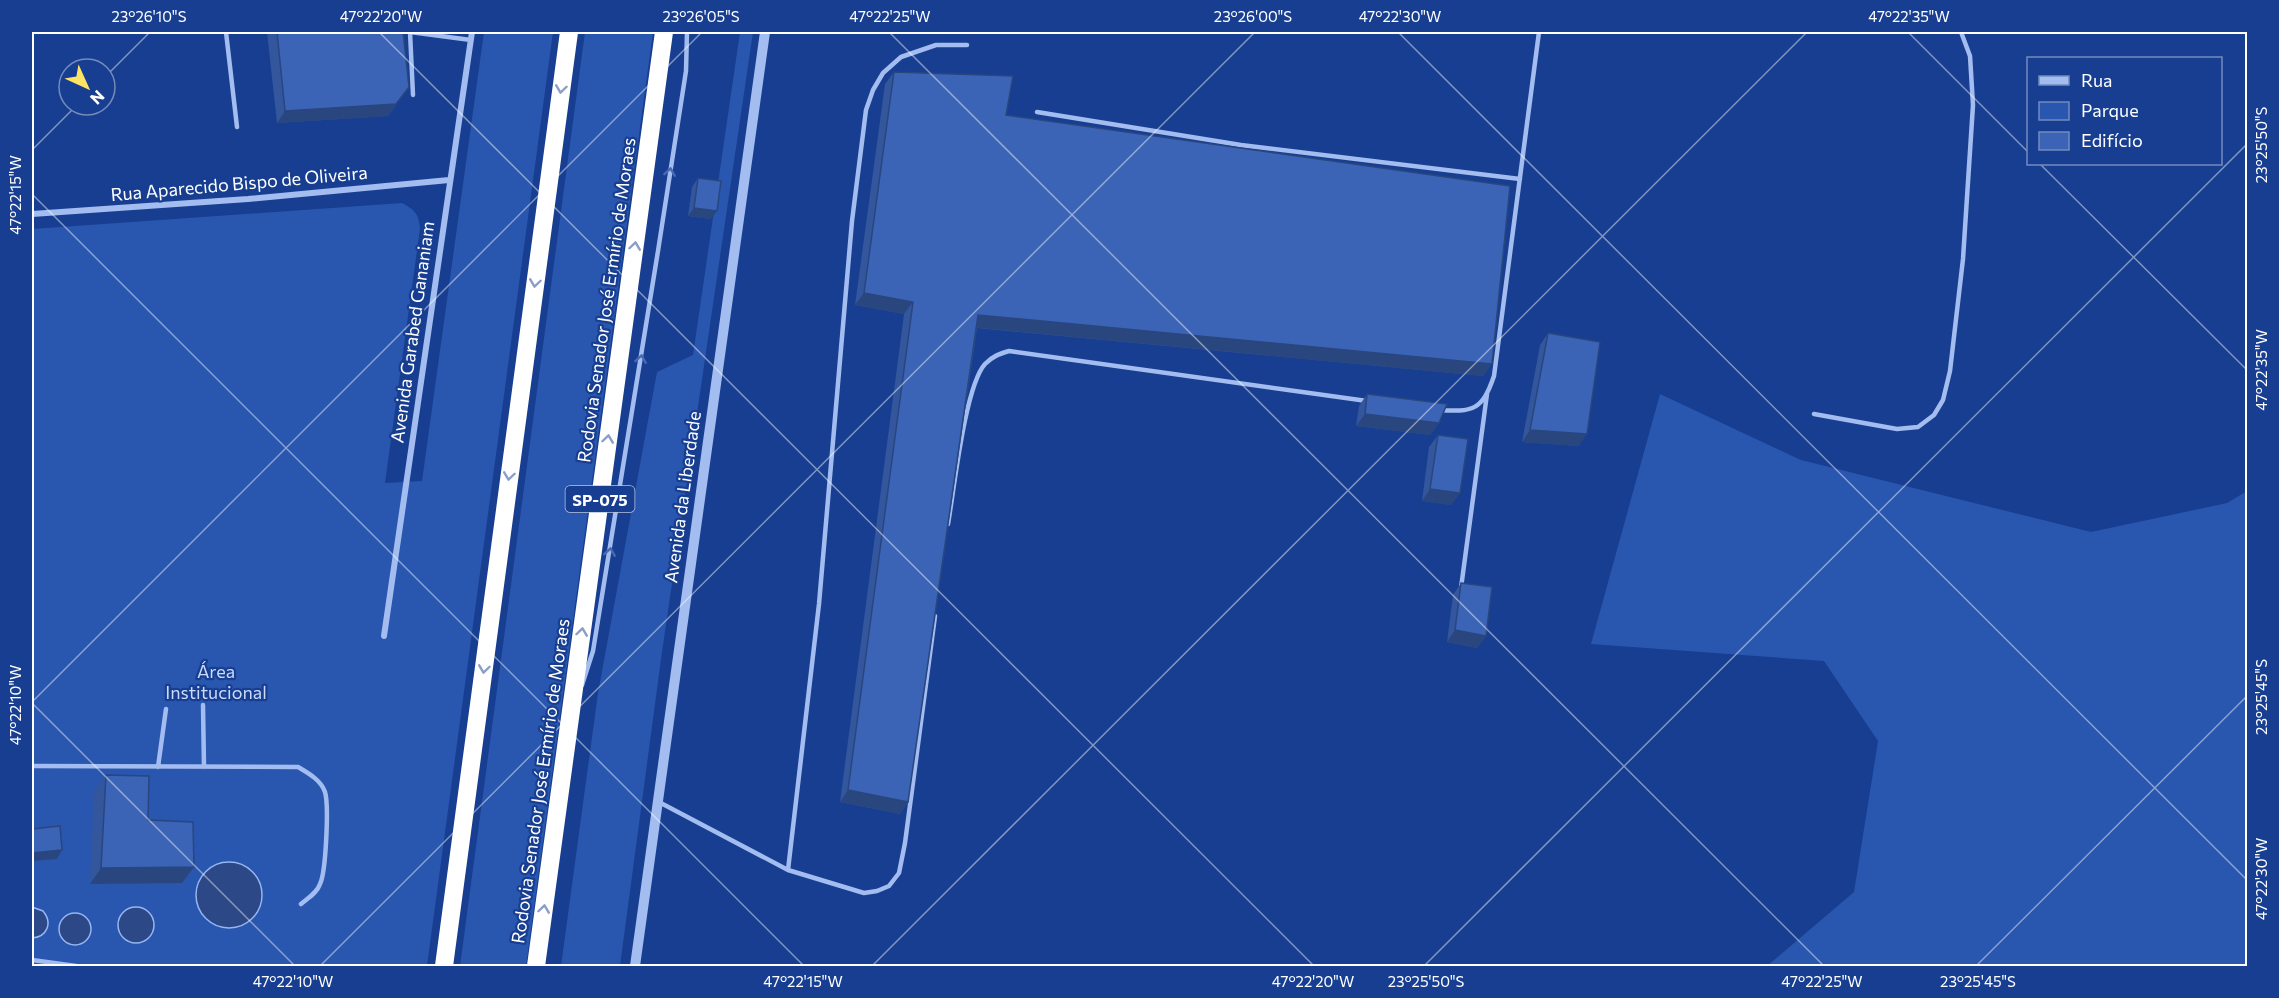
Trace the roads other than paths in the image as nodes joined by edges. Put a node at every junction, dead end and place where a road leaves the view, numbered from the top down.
1 (226, 32) edge
2 (410, 32) edge
3 (472, 32) edge
4 (569, 32) edge
5 (664, 32) edge
6 (687, 32) edge
7 (765, 32) edge
8 (1539, 32) edge
9 (1961, 32) edge
10 (471, 40) junction
11 (967, 45) dead end
12 (413, 95) dead end
13 (1037, 112) dead end
14 (237, 127) dead end
15 (1520, 179) junction
16 (449, 180) junction
17 (32, 214) edge
18 (1487, 394) junction
19 (1377, 402) edge
20 (1434, 410) edge
21 (1814, 414) dead end
22 (947, 528) edge
23 (1461, 588) edge
24 (936, 609) edge
25 (384, 636) dead end
26 (203, 705) dead end
27 (166, 709) dead end
28 (568, 731) junction
29 (32, 766) edge
30 (158, 767) junction
31 (204, 767) junction
32 (657, 801) junction
33 (788, 870) junction
34 (301, 904) dead end
35 (32, 960) edge
36 (76, 966) edge
37 (444, 966) edge
38 (536, 966) edge
39 (635, 966) edge

1 - 14 lane
2 - 10 lane
2 - 12 lane
3 - 10 street, Avenida Garabed Gananiam
4 -> 37 highway
28 -> 5 highway, Rodovia Senador José Ermírio de Moraes / SP-075
28 -> 6 lane
7 - 32 street, Avenida da Liberdade
8 - 15 lane
9 - 21 lane
10 - 16 street, Avenida Garabed Gananiam
11 - 33 lane
13 - 15 lane
15 - 18 lane
16 - 17 street, Rua Aparecido Bispo de Oliveira
16 - 25 street, Avenida Garabed Gananiam
18 - 20 lane
18 - 23 lane
19 - 22 lane
24 - 33 lane
26 - 31 lane
27 - 30 lane
38 -> 28 highway, Rodovia Senador José Ermírio de Moraes / SP-075
29 - 30 lane
30 - 31 lane
31 - 34 lane
32 - 33 lane
32 - 39 street, Avenida da Liberdade
35 - 36 lane

